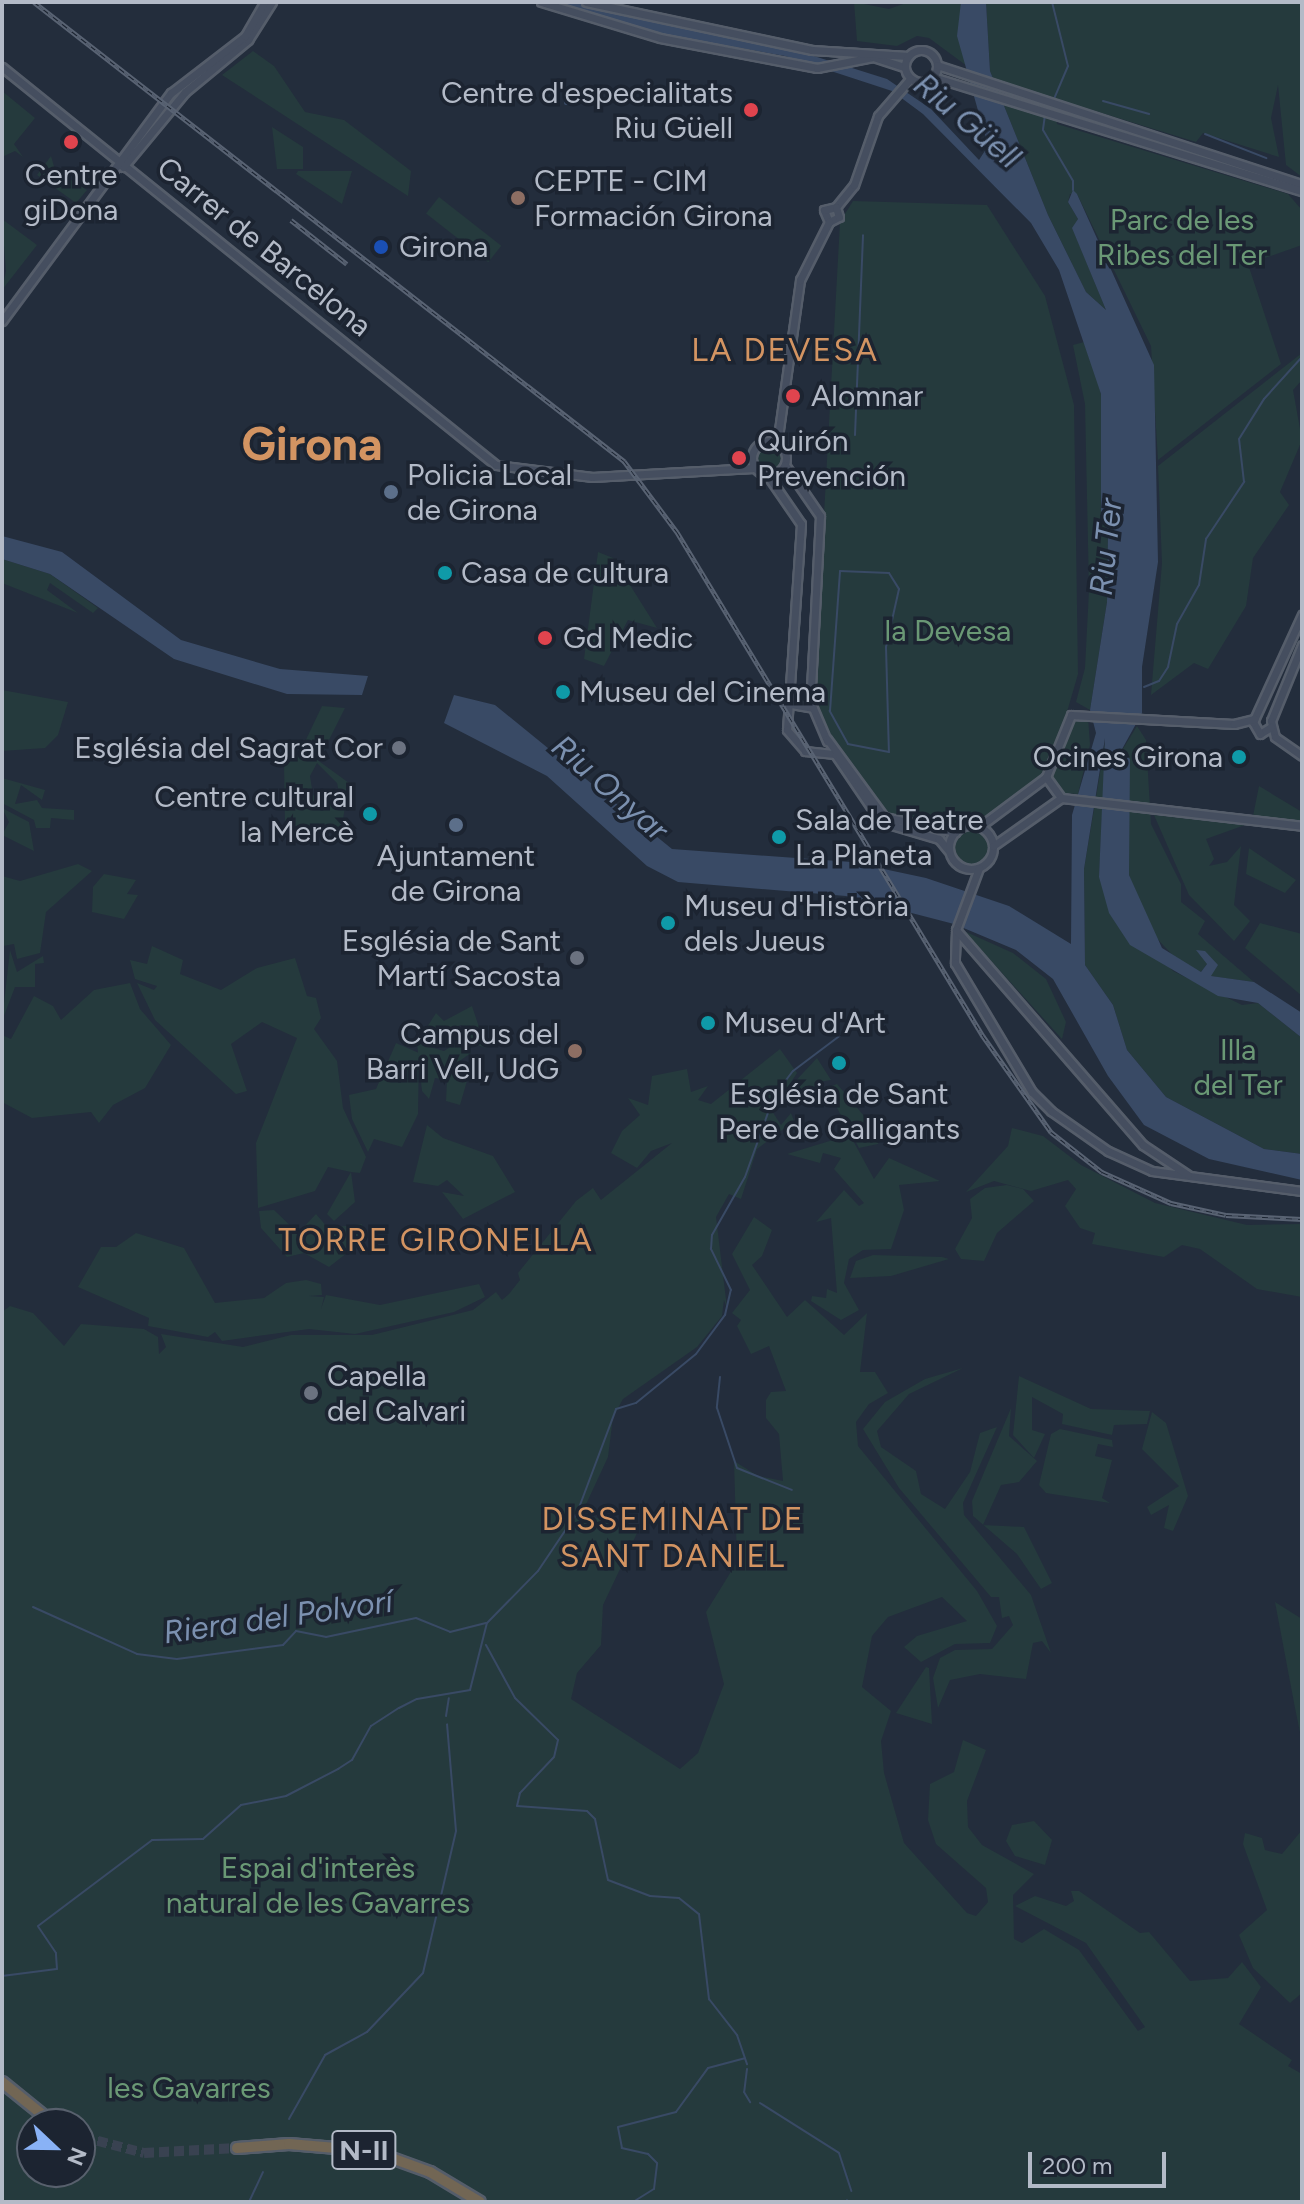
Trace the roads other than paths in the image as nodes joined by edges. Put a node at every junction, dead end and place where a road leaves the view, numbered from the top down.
1 (265, 2) edge
2 (272, 2) edge
3 (541, 2) edge
4 (586, 2) edge
5 (908, 56) junction
6 (937, 65) junction
7 (2, 67) edge
8 (904, 67) junction
9 (933, 77) junction
10 (956, 77) junction
11 (910, 79) junction
12 (1095, 121) junction
13 (121, 166) junction
14 (1302, 184) edge
15 (1302, 191) edge
16 (2, 321) edge
17 (779, 445) junction
18 (752, 456) junction
19 (739, 464) junction
20 (785, 465) junction
21 (754, 468) junction
22 (768, 476) junction
23 (820, 517) junction
24 (800, 522) junction
25 (1302, 615) edge
26 (1302, 645) edge
27 (791, 704) junction
28 (810, 705) junction
29 (1255, 718) junction
30 (1271, 724) junction
31 (827, 739) junction
32 (820, 752) junction
33 (1302, 756) edge
34 (1046, 777) junction
35 (1064, 799) junction
36 (1302, 826) edge
37 (979, 827) junction
38 (955, 832) junction
39 (993, 846) junction
40 (948, 850) junction
41 (979, 868) junction
42 (967, 869) junction
43 (971, 883) junction
44 (957, 927) junction
45 (1198, 1177) junction
46 (1302, 1191) edge
47 (2, 2082) edge
48 (34, 2108) edge
49 (237, 2148) tunnel mouth
50 (480, 2202) edge

1 - 13 main road
2 - 13 main road
3 - 8 main road
4 - 5 main road
5 - 6 main road
5 - 8 main road
6 - 9 main road
6 - 10 main road
7 - 13 main road, Carrer de Barcelona
8 - 11 main road
9 - 10 main road
9 - 11 main road
10 - 12 main road
11 - 17 main road
12 - 14 main road
12 - 15 main road
13 - 16 main road
13 - 19 main road, Carrer de Barcelona
17 - 18 main road
17 - 20 main road
18 - 19 main road
18 - 21 main road
19 - 21 main road
20 - 22 main road
20 - 23 main road
21 - 22 main road
22 - 24 main road
23 - 24 main road
23 - 28 main road
24 - 27 main road
25 - 29 main road
26 - 30 main road
27 - 28 main road
27 - 32 main road
28 - 31 main road
29 - 30 main road
29 - 30 main road
29 - 34 main road
30 - 33 main road
31 - 32 main road
31 - 38 main road
32 - 40 main road
34 - 35 main road
34 - 37 main road
35 - 36 main road
35 - 39 main road
37 - 38 main road
37 - 39 main road
38 - 40 main road
39 - 41 main road
40 - 42 main road
41 - 42 main road
41 - 43 main road
42 - 43 main road
43 - 44 main road
44 - 45 main road
44 - 45 main road
45 - 46 main road
47 - 48 highway
49 - 50 highway, N-II

